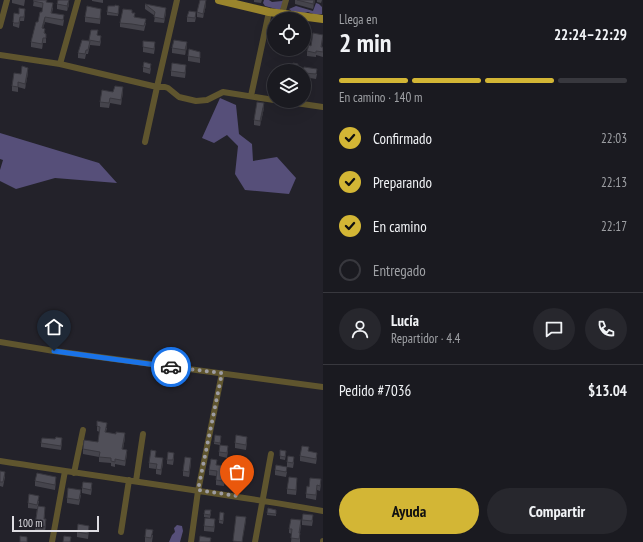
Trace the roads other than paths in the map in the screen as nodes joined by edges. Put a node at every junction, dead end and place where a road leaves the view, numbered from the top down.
1 (7, 0) edge
2 (78, 0) edge
3 (177, 0) edge
4 (219, 0) edge
5 (286, 0) edge
6 (269, 12) edge
7 (283, 12) edge
8 (311, 18) edge
9 (323, 20) edge
10 (267, 21) edge
11 (0, 26) edge
12 (0, 55) edge
13 (60, 64) junction
14 (157, 87) junction
15 (251, 96) junction
16 (267, 99) edge
17 (311, 105) edge
18 (323, 107) edge
19 (145, 142) dead end
20 (0, 342) edge
21 (222, 373) junction
22 (323, 387) edge
23 (83, 430) dead end
24 (143, 434) dead end
25 (271, 454) dead end
26 (0, 461) edge
27 (65, 471) junction
28 (74, 473) junction
29 (132, 481) junction
30 (198, 490) junction
31 (263, 500) junction
32 (323, 511) edge
33 (121, 532) dead end
34 (52, 542) edge
35 (191, 542) edge
36 (255, 542) edge

1 - 11 street
2 - 13 street
3 - 14 street
4 - 6 main road
5 - 7 street
8 - 9 main road
10 - 15 street
12 - 13 street
13 - 14 street
14 - 15 street
14 - 19 street
15 - 16 street
17 - 18 street
20 - 21 street
21 - 22 street
21 - 30 street
23 - 28 street
24 - 29 street
25 - 31 street
26 - 27 street
27 - 28 street
27 - 34 street
28 - 29 street
29 - 30 street
29 - 33 street
30 - 31 street
30 - 35 street
31 - 32 street
31 - 36 street

